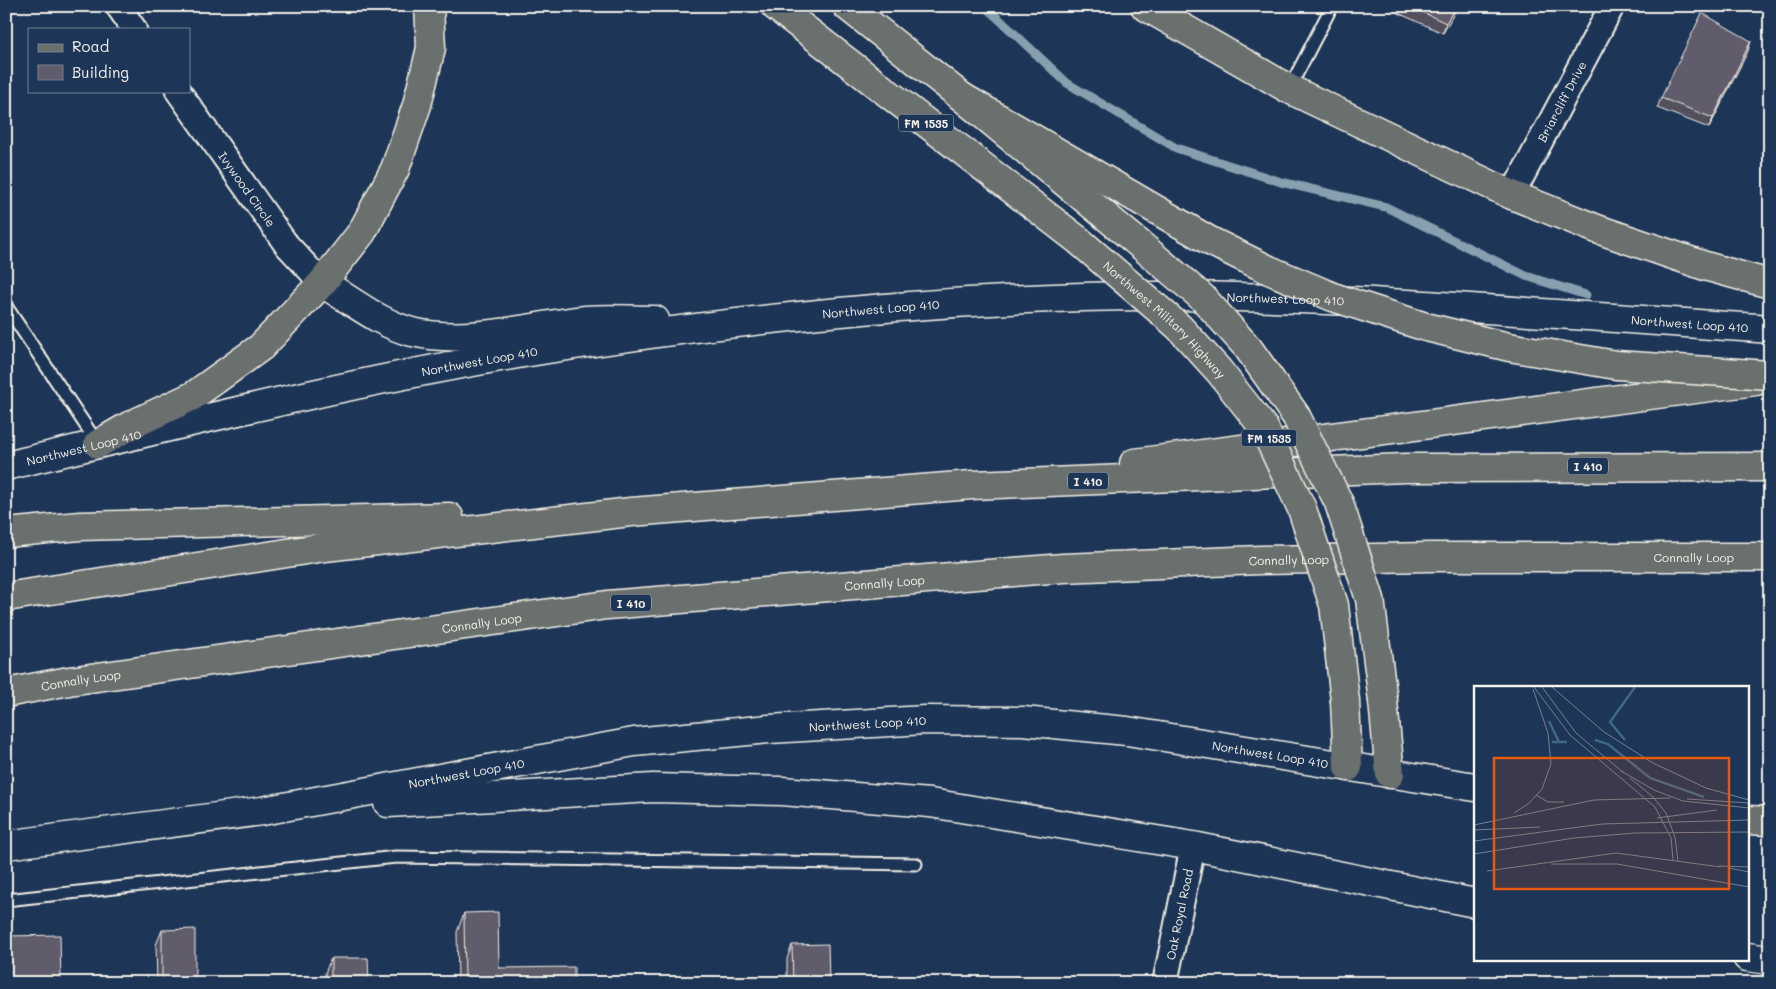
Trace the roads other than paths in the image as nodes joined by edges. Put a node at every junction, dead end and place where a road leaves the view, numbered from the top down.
1 (118, 6) edge
2 (429, 6) edge
3 (775, 6) edge
4 (847, 6) edge
5 (1145, 6) edge
6 (1332, 6) edge
7 (1612, 6) edge
8 (133, 28) edge
9 (1289, 89) junction
10 (179, 92) edge
11 (962, 97) junction
12 (1512, 195) junction
13 (1768, 278) edge
14 (322, 282) junction
15 (6, 306) edge
16 (756, 320) junction
17 (1770, 329) edge
18 (1770, 374) edge
19 (1770, 379) edge
20 (98, 444) junction
21 (6, 466) edge
22 (1770, 467) edge
23 (972, 485) junction
24 (631, 512) junction
25 (6, 533) edge
26 (1770, 557) edge
27 (6, 597) edge
28 (6, 693) edge
29 (1348, 767) junction
30 (1390, 774) junction
31 (1474, 787) edge
32 (262, 811) junction
33 (1748, 820) edge
34 (1770, 821) edge
35 (1748, 827) edge
36 (1770, 831) edge
37 (6, 845) edge
38 (1193, 846) junction
39 (916, 864) dead end
40 (6, 900) edge
41 (1474, 903) edge
42 (1748, 957) edge
43 (1770, 960) edge
44 (1165, 983) edge

1 - 8 street
2 - 14 main road
3 - 29 main road, Northwest Military Highway / FM 1535, bridge
4 - 11 main road, FM 1535
5 - 9 main road
6 - 9 lane
7 - 12 street, Briarcliff Drive
9 - 12 main road
10 - 14 street, Ivywood Circle
11 - 18 main road, bridge
11 - 30 main road, FM 1535, bridge
12 - 13 main road
14 - 16 main road
14 - 20 main road
15 - 20 lane
16 - 17 main road, Northwest Loop 410
16 - 20 main road, Northwest Loop 410
19 - 23 main road
20 - 21 main road, Northwest Loop 410
22 - 23 main road, I 410
23 - 24 main road, I 410
24 - 25 main road
24 - 27 main road, I 410
26 - 28 main road, Connally Loop / I 410
29 - 30 main road, Northwest Loop 410
29 - 32 main road, Northwest Loop 410
30 - 31 main road, Northwest Loop 410
32 - 37 main road, Northwest Loop 410
32 - 38 main road, Northwest Loop 410
33 - 34 main road
35 - 36 main road
38 - 41 main road, Northwest Loop 410
38 - 44 street, Oak Royal Road
39 - 40 lane
42 - 43 main road

